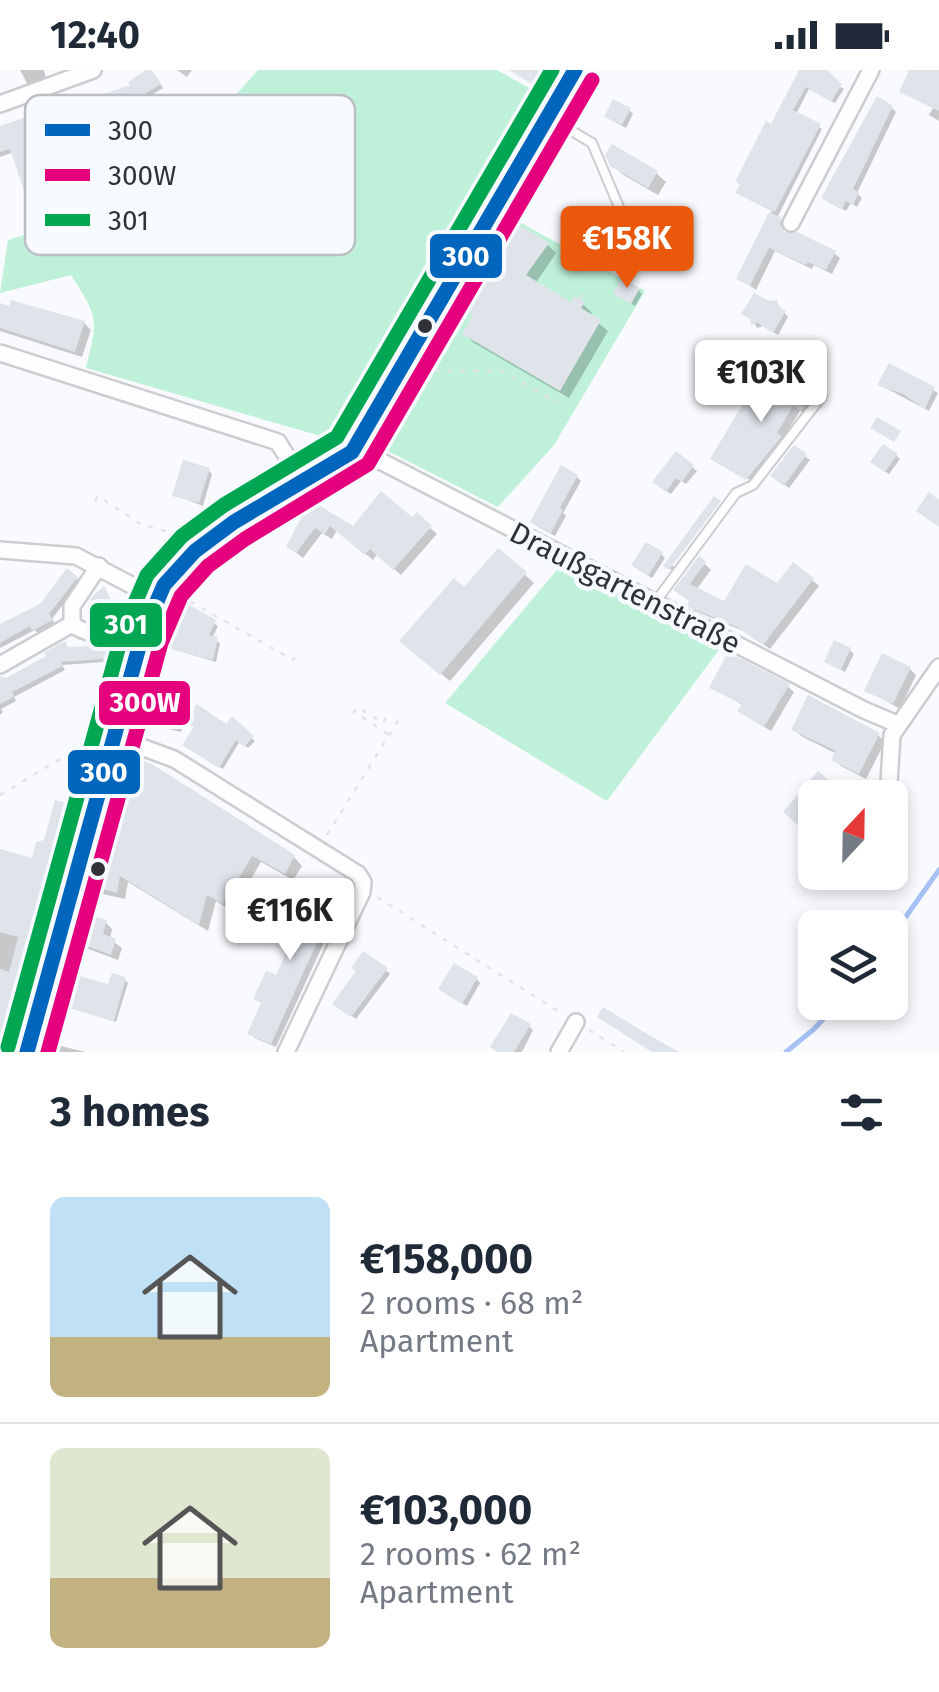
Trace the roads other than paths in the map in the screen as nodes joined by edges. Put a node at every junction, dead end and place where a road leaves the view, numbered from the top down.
1 (93, 70) edge
2 (576, 70) edge
3 (871, 70) edge
4 (0, 104) edge
5 (548, 117) junction
6 (790, 223) dead end
7 (596, 249) dead end
8 (0, 354) edge
9 (822, 396) dead end
10 (355, 448) junction
11 (303, 483) junction
12 (0, 550) edge
13 (99, 566) junction
14 (158, 594) junction
15 (655, 603) junction
16 (72, 624) junction
17 (142, 636) junction
18 (0, 665) edge
19 (939, 666) edge
20 (898, 724) junction
21 (113, 739) junction
22 (889, 780) edge
23 (576, 1022) road end
24 (27, 1052) edge
25 (286, 1052) edge
26 (560, 1052) edge

1 - 4 street
2 - 5 street
3 - 6 street
5 - 7 lane
5 - 10 street
8 - 11 street
9 - 15 lane
10 - 11 street
10 - 15 street, Draußgartenstraße
11 - 14 street
12 - 13 street
13 - 14 street
13 - 16 street
14 - 17 street
15 - 20 street, Draußgartenstraße
16 - 17 street
16 - 18 street
17 - 21 street
19 - 20 street
20 - 22 street
21 - 24 street
21 - 25 street
23 - 26 street

